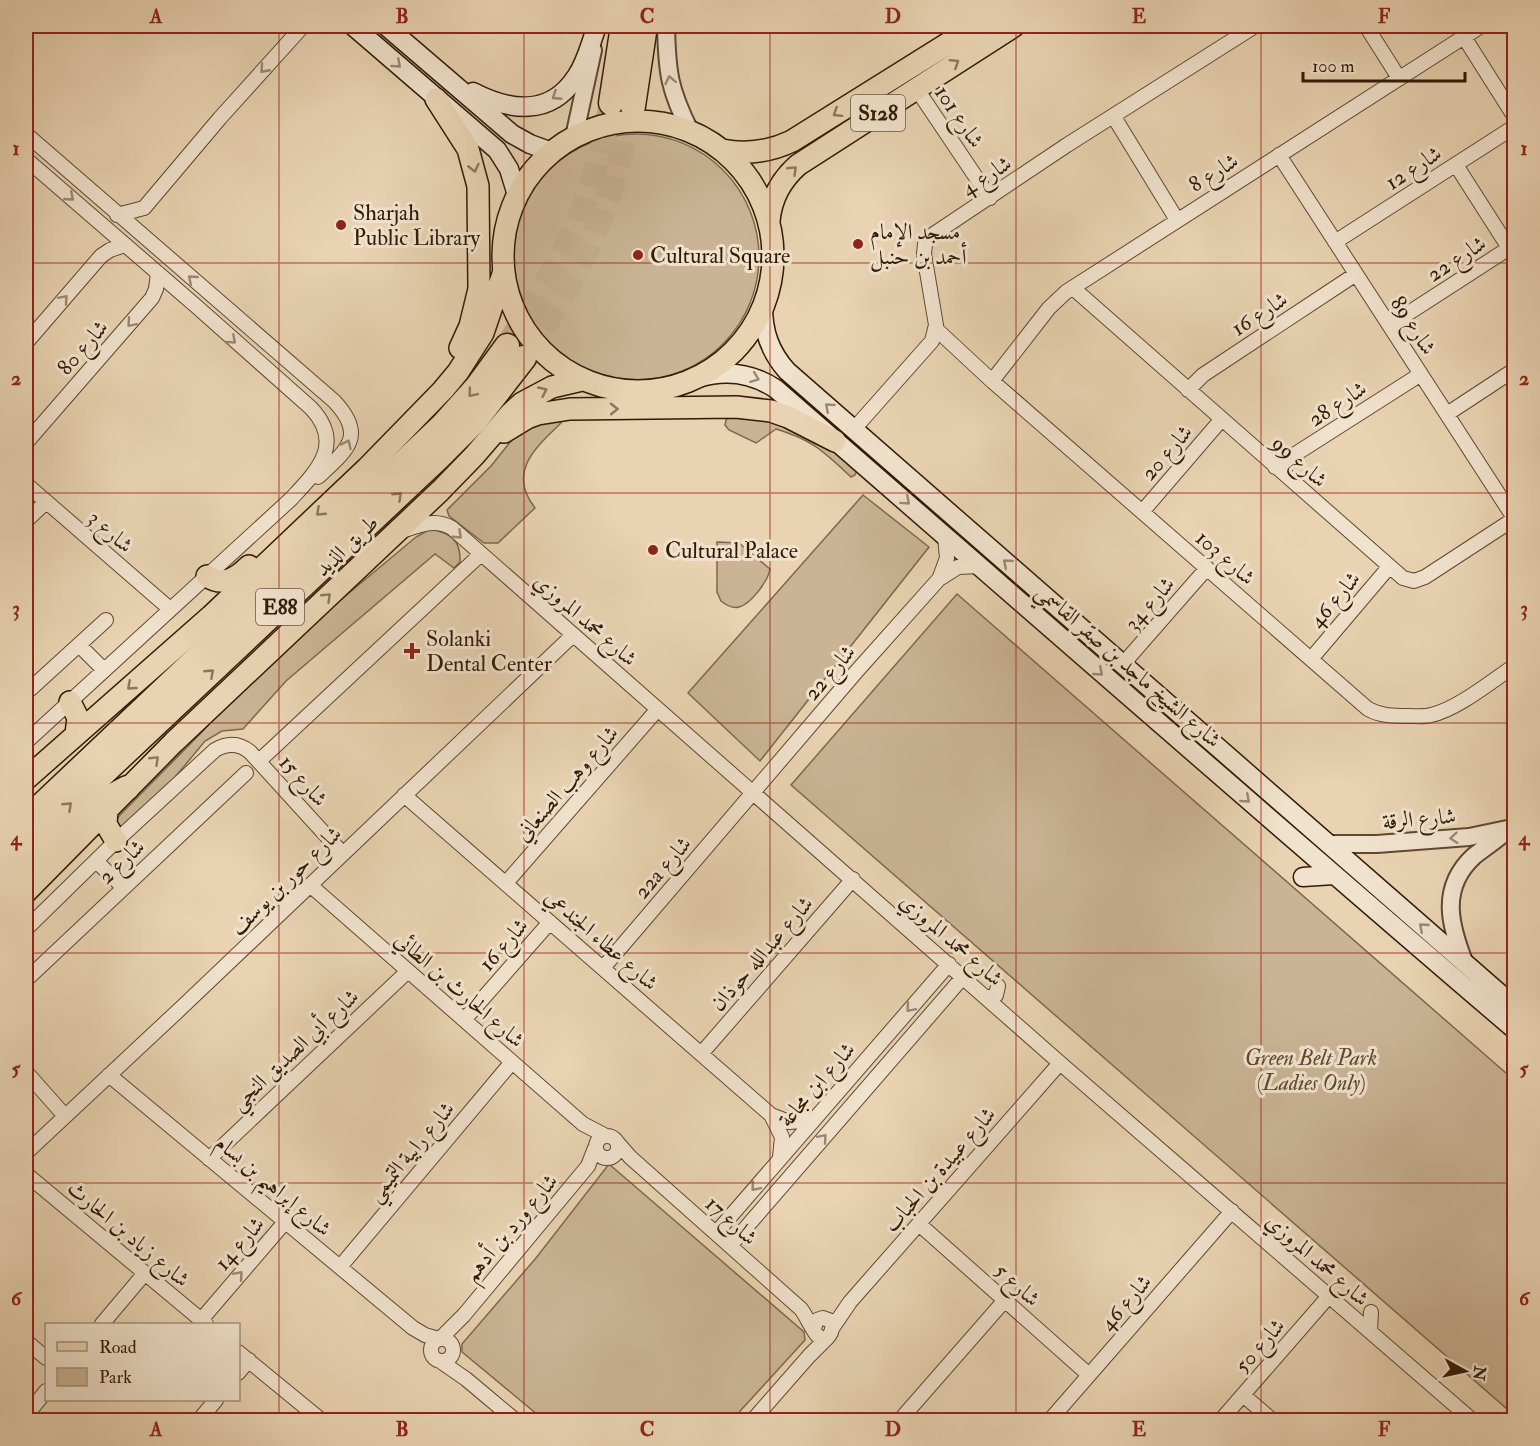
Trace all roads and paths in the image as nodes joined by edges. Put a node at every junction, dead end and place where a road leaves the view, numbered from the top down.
1 (303, 26) edge
2 (353, 26) edge
3 (386, 26) edge
4 (623, 26) edge
5 (645, 26) edge
6 (666, 26) edge
7 (975, 26) edge
8 (1014, 26) edge
9 (1255, 26) edge
10 (1366, 26) edge
11 (1480, 26) edge
12 (596, 27) edge
13 (1464, 37) junction
14 (1399, 78) junction
15 (450, 80) junction
16 (916, 88) junction
17 (436, 99) junction
18 (1515, 116) edge
19 (1114, 117) junction
20 (1515, 127) edge
21 (690, 131) junction
22 (26, 134) edge
23 (574, 137) junction
24 (722, 150) junction
25 (552, 152) junction
26 (1279, 155) junction
27 (26, 159) edge
28 (1456, 165) junction
29 (517, 195) junction
30 (990, 198) junction
31 (144, 208) junction
32 (117, 215) junction
33 (1177, 220) junction
34 (769, 222) junction
35 (142, 237) junction
36 (1335, 242) junction
37 (125, 245) junction
38 (1512, 247) edge
39 (504, 271) junction
40 (158, 273) junction
41 (1356, 274) junction
42 (1072, 288) junction
43 (196, 306) junction
44 (763, 307) junction
45 (229, 311) junction
46 (1390, 326) junction
47 (936, 329) junction
48 (26, 344) edge
49 (1515, 370) edge
50 (1421, 374) junction
51 (698, 378) junction
52 (582, 380) junction
53 (992, 381) junction
54 (1188, 390) junction
55 (1447, 414) junction
56 (1221, 420) junction
57 (408, 428) junction
58 (854, 429) junction
59 (836, 441) junction
60 (26, 443) edge
61 (482, 447) junction
62 (1275, 467) junction
63 (26, 484) edge
64 (291, 499) junction
65 (1509, 499) edge
66 (46, 502) junction
67 (1142, 512) junction
68 (1515, 518) edge
69 (26, 521) edge
70 (393, 534) junction
71 (945, 536) junction
72 (480, 555) junction
73 (269, 558) junction
74 (980, 566) junction
75 (1389, 567) junction
76 (1207, 568) junction
77 (207, 576) junction
78 (939, 579) junction
79 (170, 609) junction
80 (106, 620) dead end
81 (572, 636) junction
82 (1066, 643) junction
83 (79, 645) junction
84 (1311, 659) junction
85 (1123, 664) junction
86 (1515, 666) edge
87 (104, 670) junction
88 (171, 682) junction
89 (26, 693) edge
90 (70, 702) junction
91 (657, 710) junction
92 (76, 734) junction
93 (28, 736) edge
94 (259, 762) junction
95 (246, 773) dead end
96 (26, 779) edge
97 (127, 788) junction
98 (754, 794) junction
99 (404, 795) junction
100 (26, 799) edge
101 (106, 809) junction
102 (26, 820) edge
103 (1513, 827) edge
104 (116, 841) junction
105 (1329, 844) junction
106 (26, 846) edge
107 (343, 854) junction
108 (96, 861) junction
109 (26, 866) edge
110 (1334, 875) junction
111 (1303, 878) dead end
112 (853, 879) junction
113 (506, 883) junction
114 (310, 885) junction
115 (123, 887) junction
116 (26, 892) edge
117 (550, 922) junction
118 (26, 929) edge
119 (949, 964) junction
120 (1466, 964) junction
121 (603, 968) junction
122 (408, 971) junction
123 (963, 977) junction
124 (26, 980) edge
125 (998, 986) dead end
126 (987, 998) junction
127 (1515, 1006) edge
128 (464, 1020) junction
129 (1515, 1029) edge
130 (701, 1054) junction
131 (512, 1062) junction
132 (1060, 1063) junction
133 (26, 1072) edge
134 (109, 1075) junction
135 (771, 1115) junction
136 (65, 1116) junction
137 (812, 1120) junction
138 (605, 1147) junction
139 (26, 1153) edge
140 (780, 1158) junction
141 (209, 1159) junction
142 (26, 1174) edge
143 (1232, 1212) junction
144 (285, 1222) junction
145 (919, 1224) junction
146 (716, 1233) junction
147 (730, 1246) junction
148 (340, 1267) junction
149 (145, 1273) junction
150 (1329, 1296) junction
151 (1005, 1300) junction
152 (1371, 1312) dead end
153 (204, 1322) edge
154 (103, 1323) edge
155 (823, 1327) junction
156 (1370, 1331) junction
157 (26, 1341) edge
158 (443, 1345) junction
159 (244, 1356) edge
160 (45, 1357) edge
161 (1089, 1375) junction
162 (466, 1378) junction
163 (45, 1392) edge
164 (1243, 1395) junction
165 (215, 1401) edge
166 (26, 1416) edge
167 (199, 1420) edge
168 (321, 1420) edge
169 (515, 1420) edge
170 (753, 1420) edge
171 (900, 1420) edge
172 (1050, 1420) edge
173 (1221, 1420) edge
174 (1272, 1420) edge
175 (1472, 1420) edge

1 -> 31 street
2 -> 17 main road
3 - 15 main road
4 - 5 highway
21 -> 6 street
7 -> 24 main road, S128
16 -> 8 main road, S128
9 - 19 street, شارع 4
10 - 14 street
11 - 13 street, شارع 8
12 -> 15 main road
12 - 23 street
13 - 14 street, شارع 8
13 - 18 street
14 - 26 street, شارع 8
15 - 25 main road
16 - 30 street, شارع 101
34 -> 16 main road, S128
17 - 29 main road
17 -> 57 main road
19 - 30 street, شارع 4
19 - 33 street
20 - 28 street, شارع 12
21 - 23 main road
21 - 24 main road
22 - 32 street
23 - 25 main road
24 - 34 main road
25 - 29 main road
26 - 33 street, شارع 8
26 - 36 street, شارع 89
27 -> 37 street
28 - 36 street, شارع 12
28 - 38 street
29 - 39 main road
30 - 47 street, شارع 4
31 - 32 street
31 - 35 street
32 - 35 street
33 - 42 street, شارع 8
34 - 44 main road
45 -> 35 street
36 - 41 street, شارع 89
37 - 40 street
48 -> 37 street
38 - 46 street, شارع 22
39 - 52 main road
39 - 57 main road
40 - 43 street
40 -> 60 street, شارع 80
41 - 46 street, شارع 89
41 - 54 street, شارع 16
42 - 53 street, شارع 8
42 - 54 street, شارع 99
43 - 45 street
43 -> 64 street
44 - 51 main road
58 -> 44 main road, شارع الشيخ ماجد بن صقر القاسمي
64 -> 45 street
46 - 50 street, شارع 89
47 - 53 street, شارع 103
47 - 58 street
49 - 55 street
50 - 55 street, شارع 89
50 - 62 street, شارع 28
51 - 52 main road
51 -> 59 main road, شارع الشيخ ماجد بن صقر القاسمي
61 -> 52 main road
53 - 67 street, شارع 103
54 - 56 street, شارع 99
55 - 65 street, شارع 89
56 - 62 street, شارع 99
56 - 67 street, شارع 20
57 -> 73 main road
85 -> 58 main road, شارع الشيخ ماجد بن صقر القاسمي
61 -> 59 main road
59 -> 71 main road, شارع الشيخ ماجد بن صقر القاسمي
61 - 70 main road
62 - 75 street, شارع 99
63 - 66 street, شارع 3
64 - 77 street
65 - 68 street, شارع 89
66 - 69 street
66 - 79 street, شارع 3
67 - 76 street, شارع 103
68 - 75 street, شارع 99
70 -> 72 street, شارع محمد المروزي
97 -> 70 main road
71 - 74 main road, شارع الشيخ ماجد بن صقر القاسمي
71 - 78 street, شارع 22
72 - 81 street, شارع محمد المروزي
72 - 94 street
73 - 77 main road
73 -> 92 main road
74 - 78 street, شارع 22
74 - 82 main road, شارع الشيخ ماجد بن صقر القاسمي
75 - 84 street, شارع 46
76 - 84 street, شارع 103
76 - 85 street, شارع 34
77 - 79 street
78 - 98 street, شارع 22
79 - 87 street
80 - 83 street
81 - 91 street, شارع محمد المروزي
81 - 99 street, شارع حور بن يوسف
82 - 85 main road
82 -> 110 main road, شارع الشيخ ماجد بن صقر القاسمي
83 - 87 street
83 - 89 street
84 - 86 street, شارع 103
85 - 105 main road, شارع الشيخ ماجد بن صقر القاسمي
87 - 90 street
88 - 100 highway
88 - 102 highway, طريق الذيد / E88
106 -> 88 highway, طريق الذيد / E88
90 - 92 main road
90 - 93 street
91 - 98 street, شارع محمد المروزي
91 - 113 street, شارع وهب الصنعاني
92 - 96 main road
94 - 104 street, شارع 15
94 - 107 street, شارع 15
95 - 115 street, شارع 2
97 - 101 main road
97 - 109 highway
98 - 112 street, شارع محمد المروزي
98 - 121 street, 22a شارع
99 - 107 street, شارع حور بن يوسف
99 - 113 street, شارع عطاء الجندعي
101 - 104 main road
101 - 116 main road
103 -> 105 street, شارع الرقة
103 - 120 street, شارع الرقة
104 - 108 street, شارع 15
120 -> 105 main road, شارع الشيخ ماجد بن صقر القاسمي
107 - 114 street, شارع حور بن يوسف
108 - 115 street
108 - 118 street, شارع 15
110 - 111 main road
110 - 129 main road, شارع الشيخ ماجد بن صقر القاسمي
112 - 119 street, شارع محمد المروزي
112 - 130 street, شارع عبدالله حوذان
113 - 117 street, شارع عطاء الجندعي
114 - 122 street, شارع الحارث بن الطائي
114 - 134 street, شارع حور بن يوسف
115 - 124 street, شارع 2
117 - 121 street, شارع عطاء الجندعي
117 - 128 street, شارع 16
119 - 123 street, شارع محمد المروزي
119 -> 137 street, شارع ابن مجاعة
120 - 127 main road, شارع الشيخ ماجد بن صقر القاسمي
121 - 130 street, شارع عطاء الجندعي
122 - 128 street, شارع الحارث بن الطائي
122 - 141 street, شارع أبي الصديق النجي
123 - 126 street, شارع محمد المروزي
147 -> 123 street, شارع ابن مجاعة
125 - 126 street
126 - 132 street, شارع محمد المروزي
128 - 131 street, شارع الحارث بن الطائي
130 - 135 street, شارع عطاء الجندعي
131 - 138 street, شارع الحارث بن الطائي
131 - 148 street, شارع رابية التميمي
132 - 143 street, شارع محمد المروزي
132 - 145 street, شارع عبيدة بن الحباب
133 - 136 street
134 - 136 street, شارع حور بن يوسف
134 - 141 street, شارع إبراهيم بن بسام
135 - 137 street, شارع عطاء الجندعي
135 - 140 street, شارع عطاء الجندعي
136 - 139 street, شارع حور بن يوسف
137 - 140 street, شارع ابن مجاعة
138 - 146 street, شارع 17
138 - 158 street, شارع ورد بن أدهم
140 -> 146 street, شارع ابن مجاعة
141 - 144 street, شارع إبراهيم بن بسام
142 - 149 street, شارع زياد بن الحارث
143 - 150 street, شارع محمد المروزي
143 - 161 street, شارع 46
144 - 148 street, شارع إبراهيم بن بسام
153 -> 144 street, شارع 14
145 - 151 street, شارع 5
145 - 155 street, شارع عبيدة بن الحباب
146 - 147 street, شارع 17
147 - 155 street, شارع 17
148 - 158 street, شارع إبراهيم بن بسام
149 - 153 street, شارع زياد بن الحارث
149 - 154 street
150 - 156 street, شارع محمد المروزي
150 - 164 street, شارع 50
151 - 161 street, شارع 5
151 - 171 street
152 - 156 street
155 - 170 street, شارع عبيدة بن الحباب
156 - 175 street, شارع محمد المروزي
157 - 160 street
158 - 162 street
158 - 162 street
159 - 168 street
161 - 172 street, شارع 46
162 - 169 street
163 - 166 street
164 - 173 street, شارع 50
164 - 174 street
165 - 167 street

